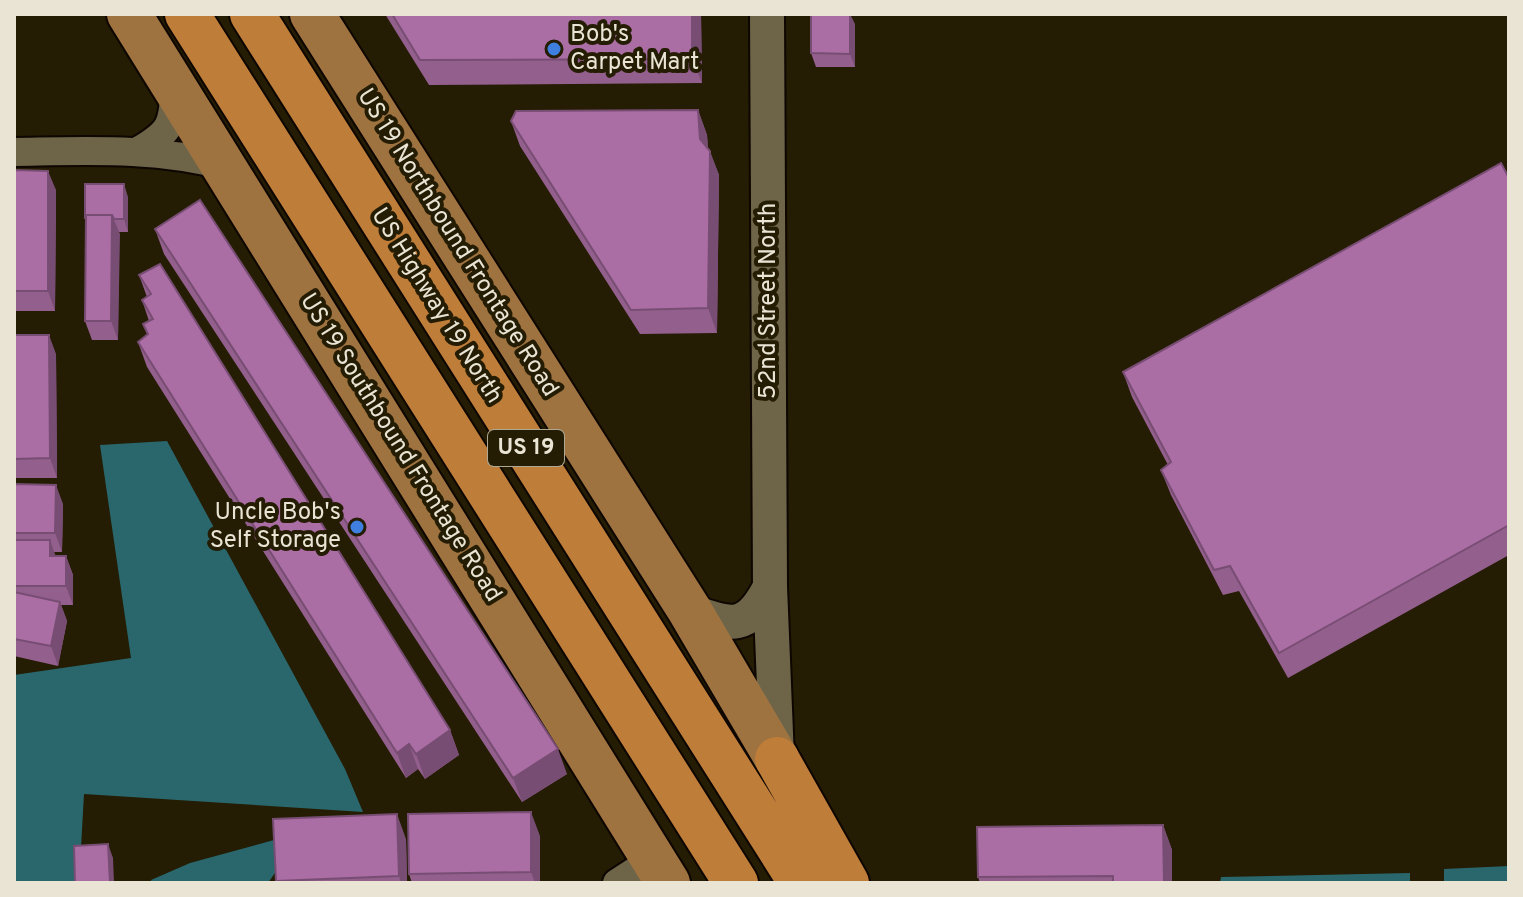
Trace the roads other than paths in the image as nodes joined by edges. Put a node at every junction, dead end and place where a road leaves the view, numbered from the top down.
1 (129, 14) edge
2 (187, 14) edge
3 (252, 14) edge
4 (312, 14) edge
5 (767, 14) edge
6 (175, 87) junction
7 (138, 151) junction
8 (14, 152) edge
9 (226, 166) junction
10 (770, 587) junction
11 (690, 611) junction
12 (777, 759) junction
13 (666, 773) junction
14 (661, 871) edge
15 (617, 883) edge
16 (721, 883) edge
17 (736, 883) edge
18 (801, 883) edge
19 (847, 883) edge

1 - 6 main road, US 19 Southbound Frontage Road
2 - 13 highway, US 19
3 - 18 highway, US Highway 19 North / US 19
4 - 11 main road, US 19 Northbound Frontage Road
5 - 10 street, 52nd Street North
6 - 7 street
6 - 9 main road, US 19 Southbound Frontage Road
7 - 8 street
7 - 9 street
9 - 14 main road, US 19 Southbound Frontage Road
10 - 11 street
10 - 12 street, 52nd Street North
11 - 12 main road, US 19 Northbound Frontage Road
12 - 19 highway
13 - 16 highway
13 - 17 highway, US 19
14 - 15 street

